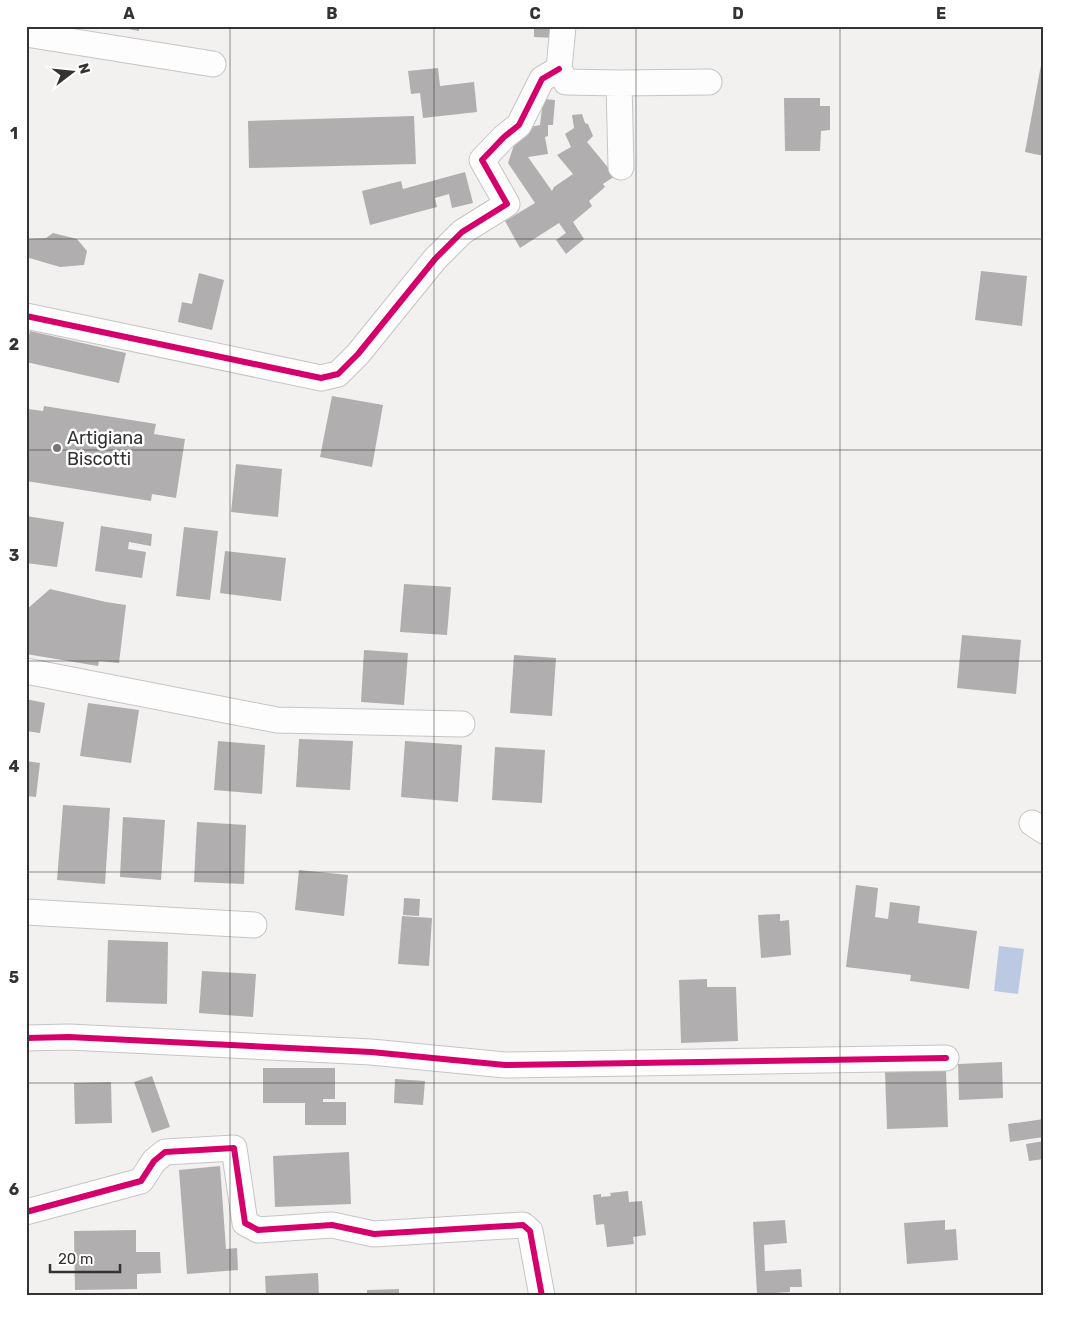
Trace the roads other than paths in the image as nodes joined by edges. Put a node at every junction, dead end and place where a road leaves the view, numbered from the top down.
1 (563, 26) edge
2 (26, 34) edge
3 (213, 64) dead end
4 (559, 69) junction
5 (709, 82) dead end
6 (619, 83) junction
7 (621, 167) dead end
8 (26, 299) edge
9 (99, 314) dead end
10 (26, 316) edge
11 (26, 671) edge
12 (462, 724) dead end
13 (26, 912) edge
14 (254, 925) dead end
15 (26, 1038) edge
16 (946, 1058) dead end
17 (26, 1212) edge
18 (542, 1296) edge

1 - 4 street
2 - 3 street
4 - 6 street
4 - 10 street
5 - 6 street
6 - 7 street
8 - 9 street
11 - 12 street
13 - 14 street
15 - 16 street
17 - 18 street

